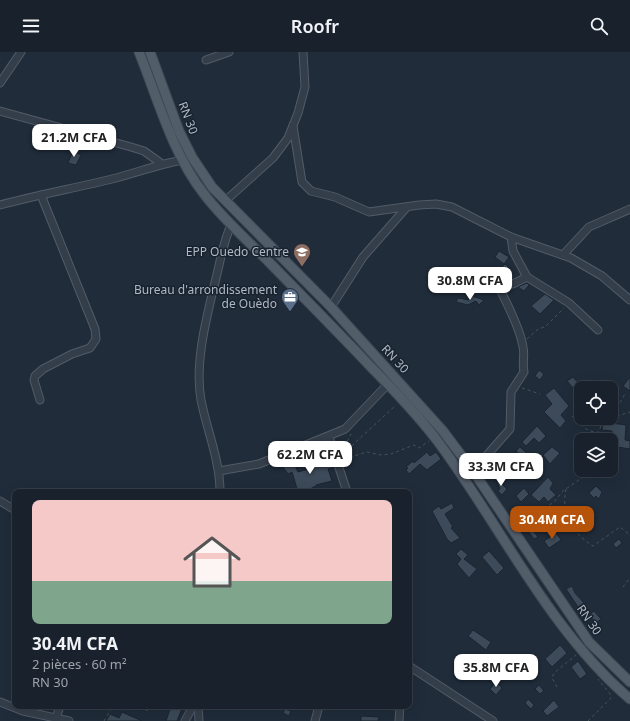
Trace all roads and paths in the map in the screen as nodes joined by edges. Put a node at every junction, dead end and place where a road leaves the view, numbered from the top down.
1 (21, 52) edge
2 (139, 52) edge
3 (150, 52) edge
4 (228, 52) edge
5 (304, 52) edge
6 (206, 60) dead end
7 (0, 83) edge
8 (0, 111) edge
9 (293, 126) junction
10 (183, 160) junction
11 (162, 164) junction
12 (41, 194) junction
13 (225, 201) junction
14 (0, 204) edge
15 (406, 208) junction
16 (630, 209) edge
17 (232, 225) junction
18 (511, 236) junction
19 (563, 254) junction
20 (527, 277) junction
21 (630, 300) edge
22 (569, 303) junction
23 (331, 307) junction
24 (598, 330) dead end
25 (522, 344) junction
26 (388, 384) junction
27 (540, 394) dead end
28 (625, 394) dead end
29 (40, 400) dead end
30 (403, 400) junction
31 (511, 400) junction
32 (618, 406) edge
33 (630, 412) edge
34 (618, 416) edge
35 (582, 425) edge
36 (601, 425) edge
37 (351, 434) dead end
38 (329, 437) junction
39 (435, 438) junction
40 (336, 459) junction
41 (219, 471) junction
42 (473, 471) junction
43 (582, 477) edge
44 (220, 489) edge
45 (346, 489) edge
46 (566, 489) junction
47 (0, 501) edge
48 (12, 508) edge
49 (516, 534) junction
50 (630, 535) edge
51 (630, 578) edge
52 (623, 587) dead end
53 (581, 650) junction
54 (412, 668) edge
55 (600, 672) junction
56 (630, 682) edge
57 (557, 687) dead end
58 (630, 699) edge
59 (0, 702) edge
60 (12, 707) edge
61 (18, 709) edge
62 (59, 709) edge
63 (111, 709) edge
64 (191, 709) edge
65 (198, 709) edge
66 (318, 709) edge
67 (400, 709) edge
68 (56, 718) junction
69 (68, 721) edge
70 (104, 721) edge
71 (185, 721) edge
72 (199, 721) edge
73 (315, 721) edge
74 (399, 721) edge
75 (493, 721) edge
76 (588, 721) edge

1 - 7 street
2 - 10 main road, RN 30
3 - 13 main road, RN 30 / RN 30
4 - 6 street
5 - 9 street
8 - 11 street
9 - 13 street
9 - 15 street
10 - 11 street
10 - 17 main road, RN 30
11 - 12 street
12 - 14 street
12 - 29 street
13 - 23 main road, RN 30 / RN 30
15 - 18 street
15 - 23 street
16 - 19 street
17 - 26 main road, RN 30
17 - 41 street
18 - 19 street
18 - 20 street
19 - 21 street
20 - 22 street
20 - 25 street
22 - 24 street
22 - 25 path
23 - 42 main road, RN 30 / RN 30
25 - 31 street
26 - 30 main road, RN 30
26 - 38 street
27 - 31 path
28 - 32 path
30 - 39 main road, RN 30
30 - 40 path
31 - 42 street
33 - 34 path
35 - 36 path
37 - 40 path
38 - 40 street
38 - 41 street
39 - 40 path
39 - 53 main road, RN 30
40 - 45 street
41 - 44 street
42 - 49 main road, RN 30 / RN 30
43 - 46 path
46 - 49 path
46 - 50 path
47 - 48 street
49 - 56 main road, RN 30 / RN 30
51 - 52 path
53 - 55 main road, RN 30
53 - 57 path
54 - 75 street
55 - 58 main road, RN 30
55 - 76 path
59 - 60 street
61 - 68 street
62 - 68 street
63 - 70 path
64 - 71 street
65 - 72 street
66 - 73 street
67 - 74 street
68 - 69 street

